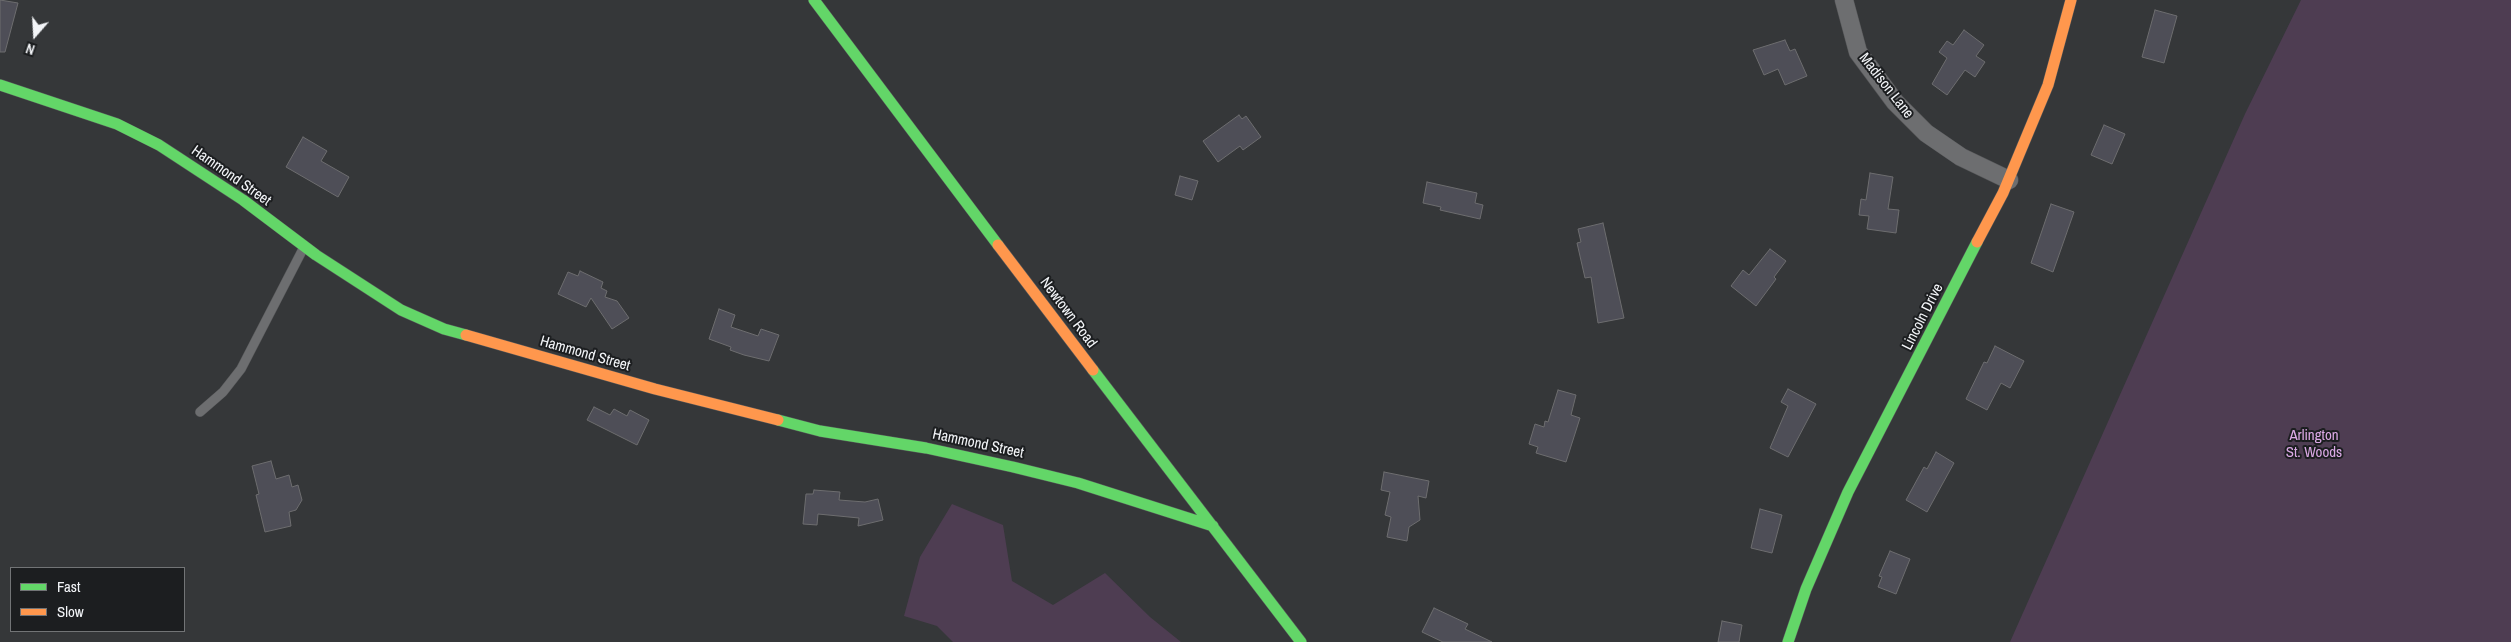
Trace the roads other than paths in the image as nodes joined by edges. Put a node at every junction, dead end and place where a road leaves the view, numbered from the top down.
1 (814, 0) edge
2 (1844, 0) edge
3 (2072, 0) edge
4 (0, 85) edge
5 (2009, 180) junction
6 (304, 247) junction
7 (200, 412) dead end
8 (1213, 526) junction
9 (1301, 642) edge
10 (1788, 642) edge

1 - 8 street, Newtown Road
2 - 5 street, Madison Lane
3 - 5 street, Lincoln Drive
4 - 6 street, Hammond Street
5 - 10 street, Lincoln Drive
6 - 7 lane
6 - 8 street, Hammond Street
8 - 9 street, Newtown Road

